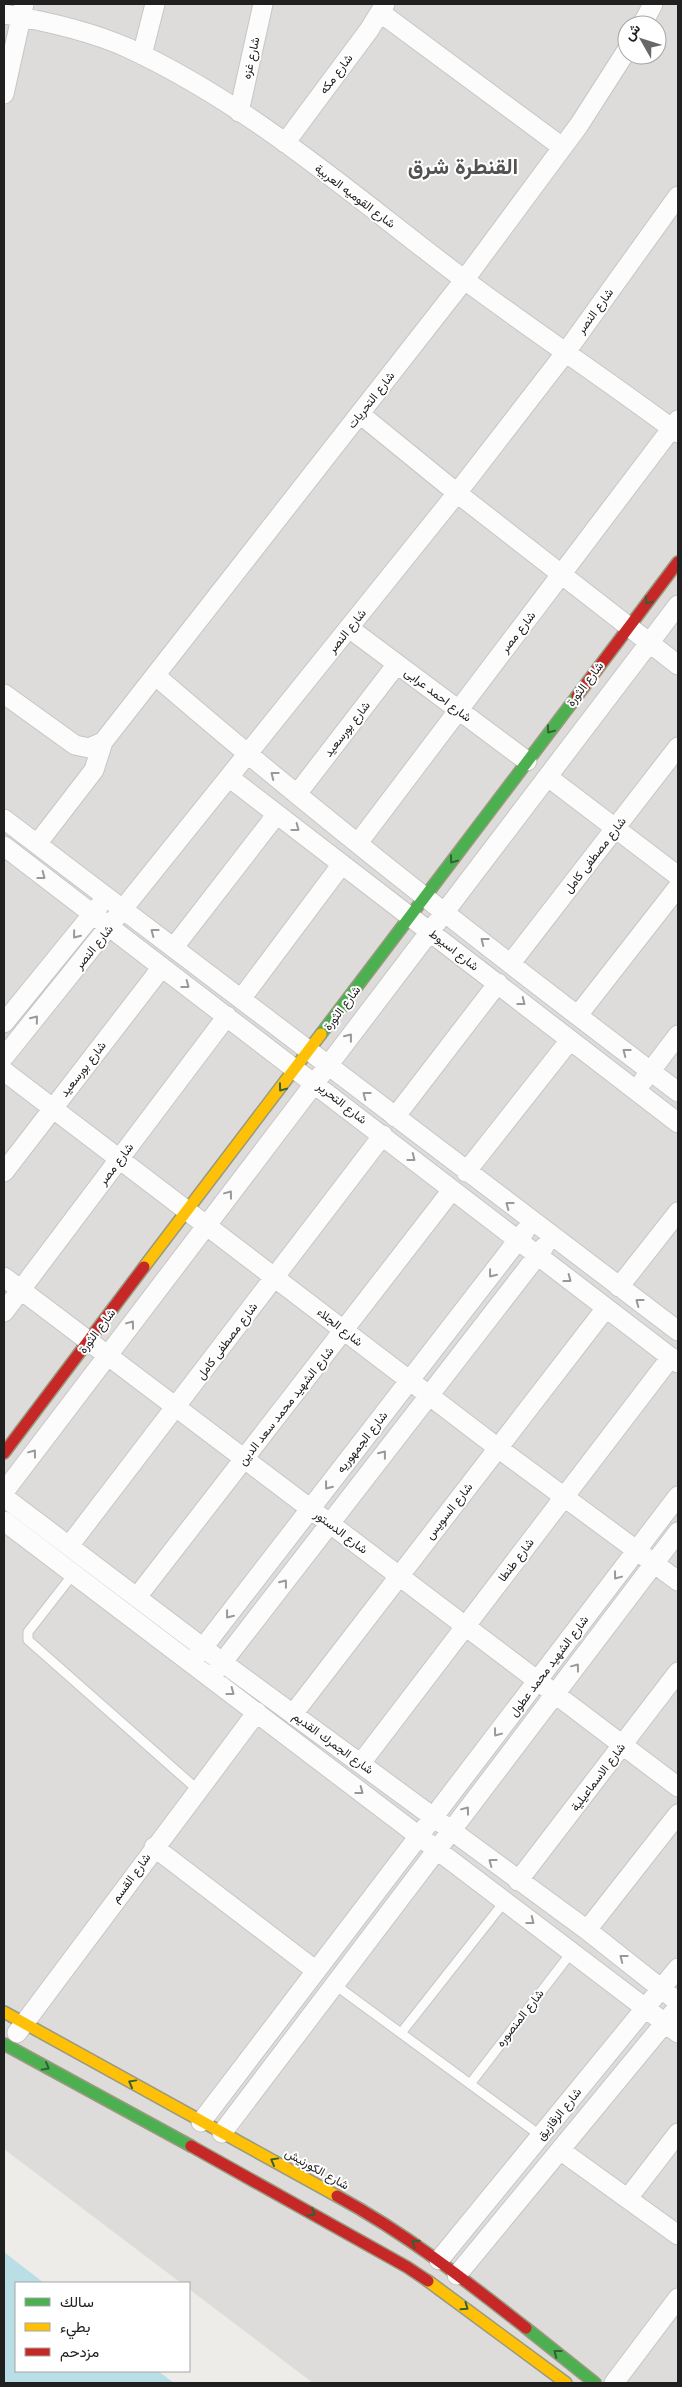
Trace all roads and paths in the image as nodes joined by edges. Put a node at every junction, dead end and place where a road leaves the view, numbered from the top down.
1 (155, 4) edge
2 (263, 4) edge
3 (654, 4) edge
4 (383, 8) edge
5 (16, 12) edge
6 (648, 15) edge
7 (142, 56) junction
8 (617, 65) edge
9 (4, 94) edge
10 (239, 112) junction
11 (285, 143) junction
12 (562, 147) junction
13 (678, 196) edge
14 (672, 218) edge
15 (465, 279) junction
16 (566, 352) junction
17 (360, 414) junction
18 (676, 427) edge
19 (457, 493) junction
20 (678, 562) edge
21 (563, 574) junction
22 (678, 605) edge
23 (628, 627) junction
24 (349, 628) junction
25 (649, 643) junction
26 (397, 664) junction
27 (678, 665) edge
28 (156, 676) junction
29 (4, 694) edge
30 (458, 710) junction
31 (103, 742) junction
32 (678, 747) edge
33 (248, 755) junction
34 (527, 761) junction
35 (548, 777) junction
36 (230, 778) junction
37 (297, 794) junction
38 (277, 814) junction
39 (4, 819) edge
40 (615, 828) junction
41 (358, 843) junction
42 (37, 844) junction
43 (4, 846) edge
44 (342, 864) junction
45 (678, 876) edge
46 (678, 887) edge
47 (426, 896) junction
48 (106, 897) junction
49 (124, 910) junction
50 (446, 912) junction
51 (93, 914) junction
52 (411, 916) junction
53 (110, 927) junction
54 (430, 931) junction
55 (174, 947) junction
56 (511, 962) junction
57 (162, 966) junction
58 (498, 984) junction
59 (241, 998) junction
60 (578, 1015) junction
61 (228, 1016) junction
62 (4, 1023) edge
63 (678, 1035) edge
64 (570, 1040) junction
65 (310, 1051) junction
66 (4, 1057) edge
67 (327, 1065) junction
68 (296, 1069) junction
69 (4, 1071) edge
70 (650, 1071) junction
71 (314, 1082) junction
72 (675, 1083) edge
73 (635, 1091) junction
74 (653, 1104) junction
75 (53, 1108) junction
76 (395, 1117) junction
77 (678, 1123) edge
78 (383, 1135) junction
79 (120, 1158) junction
80 (4, 1172) edge
81 (466, 1172) junction
82 (452, 1190) junction
83 (189, 1211) junction
84 (678, 1212) edge
85 (532, 1222) junction
86 (206, 1224) junction
87 (552, 1237) junction
88 (518, 1240) junction
89 (537, 1255) junction
90 (275, 1277) junction
91 (4, 1278) edge
92 (619, 1287) junction
93 (20, 1290) junction
94 (606, 1308) junction
95 (4, 1312) edge
96 (344, 1330) junction
97 (678, 1331) edge
98 (88, 1343) junction
99 (107, 1356) junction
100 (675, 1360) edge
101 (410, 1381) junction
102 (429, 1396) junction
103 (176, 1409) junction
104 (498, 1448) junction
105 (4, 1453) edge
106 (244, 1460) junction
107 (4, 1492) edge
108 (678, 1496) edge
109 (4, 1497) edge
110 (564, 1497) junction
111 (310, 1510) junction
112 (4, 1521) edge
113 (329, 1524) junction
114 (678, 1532) edge
115 (69, 1546) junction
116 (637, 1550) junction
117 (655, 1563) junction
118 (74, 1573) junction
119 (399, 1576) junction
120 (678, 1581) edge
121 (137, 1597) junction
122 (465, 1626) junction
123 (198, 1655) junction
124 (216, 1669) junction
125 (678, 1672) edge
126 (537, 1680) junction
127 (555, 1694) junction
128 (257, 1712) junction
129 (293, 1714) junction
130 (623, 1745) junction
131 (361, 1763) junction
132 (678, 1787) edge
133 (198, 1790) junction
134 (678, 1814) edge
135 (433, 1817) junction
136 (450, 1831) junction
137 (419, 1836) junction
138 (154, 1847) junction
139 (436, 1849) junction
140 (518, 1881) junction
141 (505, 1901) junction
142 (587, 1930) junction
143 (571, 1953) junction
144 (678, 1968) edge
145 (315, 1970) junction
146 (334, 1984) junction
147 (661, 1989) junction
148 (678, 2002) edge
149 (678, 2006) edge
150 (645, 2008) junction
151 (4, 2012) edge
152 (25, 2024) junction
153 (671, 2028) edge
154 (401, 2033) junction
155 (6, 2045) edge
156 (470, 2084) junction
157 (193, 2132) junction
158 (678, 2133) edge
159 (541, 2136) junction
160 (215, 2144) junction
161 (560, 2150) junction
162 (628, 2198) junction
163 (678, 2234) edge
164 (439, 2260) junction
165 (457, 2274) junction
166 (424, 2279) junction
167 (443, 2292) junction
168 (678, 2298) edge
169 (566, 2383) edge
170 (595, 2383) edge
171 (614, 2383) edge

1 - 7 street
2 - 10 street, شارع غزه
3 - 6 street
4 - 11 street, شارع مكه
4 - 12 street
5 - 7 street, شارع القوميه العربية
5 - 9 street
7 - 10 street, شارع القوميه العربية
8 - 12 street, شارع التحريات
10 - 11 street, شارع القوميه العربية
11 - 15 street, شارع القوميه العربية
12 - 15 street, شارع التحريات
13 - 14 street, شارع النصر
14 - 16 street, شارع النصر
15 - 16 street, شارع القوميه العربية
15 - 17 street, شارع التحريات
16 - 18 street, شارع القوميه العربية
16 - 19 street, شارع النصر
17 - 19 street
17 - 28 street, شارع التحريات
18 - 21 street, شارع مصر
19 - 21 street
19 - 24 street, شارع النصر
20 -> 23 main road, شارع الثورة
21 - 23 street
21 - 30 street, شارع مصر
22 - 25 street, شارع الثورة
23 - 25 street
23 -> 34 main road, شارع الثورة
24 - 26 street, شارع احمد عرابى
24 - 33 street, شارع النصر
25 - 27 street
25 - 35 street, شارع الثورة
26 - 30 street, شارع احمد عرابى
26 - 37 street, شارع بورسعيد
28 - 31 street, شارع التحريات
28 - 33 street, شارع اسيوط
29 - 31 street
30 - 34 street, شارع احمد عرابى
30 - 41 street, شارع مصر
31 - 42 street
32 - 40 street, شارع مصطفى كامل
33 - 36 street, شارع النصر
37 -> 33 street, شارع اسيوط
34 -> 47 main road, شارع الثورة
35 - 40 street
35 - 50 street, شارع الثورة
36 - 38 street, شارع اسيوط
36 - 49 street, شارع النصر
37 - 41 street, شارع اسيوط
38 -> 44 street, شارع اسيوط
38 - 55 street
39 - 42 street, شارع التحرير
40 - 45 street
40 - 56 street, شارع مصطفى كامل
41 - 47 street, شارع اسيوط
42 - 48 street, شارع التحرير
43 -> 51 street, شارع التحرير
44 - 52 street, شارع اسيوط
44 - 59 street
46 - 60 street
47 - 50 street, شارع اسيوط
47 - 52 main road, شارع الثورة
48 - 49 street, شارع التحرير
48 - 51 street, شارع النصر
49 - 53 street, شارع النصر
55 -> 49 street, شارع التحرير
50 - 54 street, شارع الثورة
56 -> 50 street, شارع اسيوط
51 - 53 street, شارع التحرير
51 -> 62 street, شارع النصر
52 - 54 street, شارع اسيوط
52 - 65 main road, شارع الثورة
53 - 57 street, شارع التحرير
66 -> 53 street, شارع النصر
54 - 58 street, شارع اسيوط
67 -> 54 street, شارع الثورة
55 - 59 street, شارع التحرير
56 - 60 street, شارع اسيوط
57 -> 61 street, شارع التحرير
57 - 75 street, شارع بورسعيد
58 -> 64 street, شارع اسيوط
58 - 76 street
59 - 65 street, شارع التحرير
70 -> 60 street, شارع اسيوط
61 - 68 street, شارع التحرير
61 - 79 street, شارع مصر
63 - 70 street
64 - 73 street, شارع اسيوط
64 - 81 street
65 - 67 street, شارع التحرير
65 - 68 main road, شارع الثورة
67 - 71 street, شارع الثورة
76 -> 67 street, شارع التحرير
68 - 71 street, شارع التحرير
68 -> 83 main road, شارع الثورة
69 - 75 street, شارع الجلاء
70 - 72 street, شارع اسيوط
70 - 73 street
71 - 78 street, شارع التحرير
86 -> 71 street, شارع الثورة
72 - 74 street
73 - 74 street, شارع اسيوط
74 - 77 street, شارع اسيوط
75 - 79 street, شارع الجلاء
75 - 80 street, شارع بورسعيد
76 - 81 street, شارع التحرير
78 -> 82 street, شارع التحرير
78 - 90 street, شارع مصطفى كامل
79 - 83 street, شارع الجلاء
79 - 93 street, شارع مصر
85 -> 81 street, شارع التحرير
82 - 88 street, شارع التحرير
82 - 96 street, شارع الشهيد محمد سعد الدين
83 - 86 street, شارع الجلاء
83 - 98 main road, شارع الثورة
84 - 92 street
85 - 87 street, شارع التحرير
85 - 88 street, شارع الجمهوريه
86 - 90 street, شارع الجلاء
99 -> 86 street, شارع الثورة
87 - 89 street, شارع الجمهوريه
87 - 92 street, شارع التحرير
88 - 89 street, شارع التحرير
88 -> 101 street, شارع الجمهوريه
89 -> 94 street, شارع التحرير
89 - 102 street, شارع الجمهوريه
90 - 96 street, شارع الجلاء
90 - 103 street, شارع مصطفى كامل
91 - 93 street, شارع الدستور
97 -> 92 street, شارع التحرير
93 - 95 street, شارع مصر
93 - 98 street, شارع الدستور
94 - 100 street, شارع التحرير
94 - 104 street, شارع السويس
96 - 101 street, شارع الجلاء
96 - 106 street, شارع الشهيد محمد سعد الدين
98 - 99 street, شارع الدستور
98 - 105 main road, شارع الثورة
99 - 103 street, شارع الدستور
107 -> 99 street, شارع الثورة
100 - 110 street, شارع طنطا
101 - 102 street, شارع الجلاء
101 -> 111 street, شارع الجمهوريه
102 - 104 street, شارع الجلاء
113 -> 102 street, شارع الجمهوريه
103 - 106 street, شارع الدستور
103 - 115 street, شارع مصطفى كامل
104 - 110 street, شارع الجلاء
104 - 119 street, شارع السويس
106 - 111 street, شارع الدستور
106 - 121 street, شارع الشهيد محمد سعد الدين
108 - 116 street, شارع الشهيد محمد عطول
109 - 115 street, شارع الجمرك القديم
110 - 116 street, شارع الجلاء
110 - 122 street, شارع طنطا
111 - 113 street, شارع الدستور
111 -> 123 street, شارع الجمهوريه
112 - 118 street, شارع الجمرك القديم
113 - 119 street, شارع الدستور
124 -> 113 street, شارع الجمهوريه
114 - 117 street, شارع الشهيد محمد عطول
115 - 121 street, شارع الجمرك القديم
116 - 117 street, شارع الجلاء
116 -> 126 street, شارع الشهيد محمد عطول
117 - 120 street, شارع الجلاء
127 -> 117 street, شارع الشهيد محمد عطول
118 - 123 street, شارع الجمرك القديم
118 - 133 lane
119 - 122 street, شارع الدستور
119 - 129 street, شارع السويس
121 - 123 street, شارع الجمرك القديم
122 - 126 street, شارع الدستور
122 - 131 street, شارع طنطا
123 - 124 street, شارع الجمرك القديم
124 -> 128 street, شارع الجمرك القديم
124 - 129 street, شارع الجمرك القديم
125 - 130 street, شارع الاسماعيلية
126 - 127 street, شارع الدستور
126 -> 135 street, شارع الشهيد محمد عطول
127 - 130 street, شارع الدستور
136 -> 127 street, شارع الشهيد محمد عطول
128 - 133 street, شارع القسم
128 -> 137 street, شارع الجمرك القديم
129 - 131 street, شارع الجمرك القديم
130 - 132 street, شارع الدستور
130 - 140 street, شارع الاسماعيلية
131 - 135 street, شارع الجمرك القديم
133 - 138 street, شارع القسم
134 - 142 street
135 - 136 street, شارع الجمرك القديم
135 - 137 street, شارع الشهيد محمد عطول
136 - 139 street, شارع الشهيد محمد عطول
140 -> 136 street, شارع الجمرك القديم
137 - 139 street, شارع الجمرك القديم
137 - 145 street, شارع الشهيد محمد عطول
138 - 145 street
138 - 152 street, شارع القسم
139 - 141 street, شارع الجمرك القديم
139 - 146 street, شارع الشهيد محمد عطول
140 - 142 street, شارع الجمرك القديم
141 -> 143 street, شارع الجمرك القديم
141 - 154 lane
147 -> 142 street, شارع الجمرك القديم
143 - 150 street, شارع الجمرك القديم
143 - 156 lane, شارع المنصوره
144 - 147 street, شارع الزقازيق
145 - 157 street, شارع الشهيد محمد عطول
146 - 154 lane
146 - 160 street, شارع الشهيد محمد عطول
147 - 148 street, شارع الجمرك القديم
147 - 150 street, شارع الزقازيق
149 - 153 street, شارع الزقازيق
150 - 153 street, شارع الجمرك القديم
150 - 159 street, شارع الزقازيق
151 - 152 main road, شارع الكورنيش
152 - 155 street, شارع القسم
157 -> 152 main road, شارع الكورنيش
153 - 161 street, شارع الزقازيق
154 - 156 lane
155 -> 157 main road, شارع الكورنيش
156 - 159 lane
157 - 160 main road, شارع الكورنيش
157 - 160 main road, شارع الكورنيش
158 - 162 street
159 - 164 street, شارع الزقازيق
164 -> 160 main road, شارع الكورنيش
160 -> 166 main road, شارع الكورنيش
161 - 162 street
161 - 165 street, شارع الزقازيق
162 - 163 street
164 - 165 main road, شارع الكورنيش
164 - 166 main road
165 - 167 main road
170 -> 165 main road, شارع الكورنيش
166 - 167 main road, شارع الكورنيش
167 -> 169 main road, شارع الكورنيش
168 - 171 street

